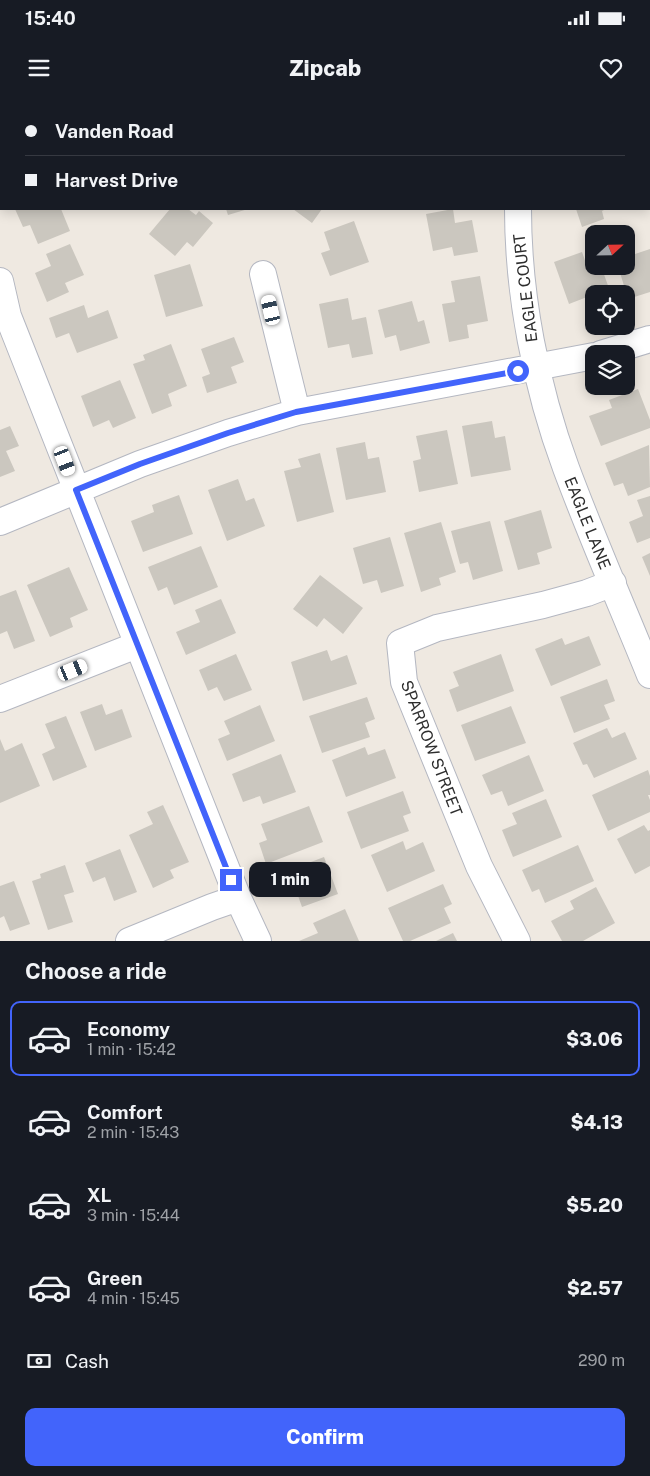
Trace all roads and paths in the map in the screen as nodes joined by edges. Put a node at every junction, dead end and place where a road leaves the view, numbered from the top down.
1 (518, 210) edge
2 (263, 274) dead end
3 (0, 281) edge
4 (650, 339) edge
5 (630, 345) edge
6 (585, 358) edge
7 (536, 368) junction
8 (296, 412) junction
9 (76, 490) junction
10 (0, 522) edge
11 (612, 583) junction
12 (137, 645) junction
13 (650, 675) edge
14 (0, 699) edge
15 (238, 898) junction
16 (129, 941) edge
17 (258, 941) edge
18 (517, 941) edge

1 - 7 street, EAGLE COURT
2 - 8 street
3 - 9 street
4 - 5 street
6 - 7 street
7 - 8 street
7 - 11 street, EAGLE LANE
8 - 9 street
9 - 10 street
9 - 12 street
11 - 13 street, EAGLE LANE
11 - 18 street, SPARROW STREET
12 - 14 street
12 - 15 street
15 - 16 street
15 - 17 street

